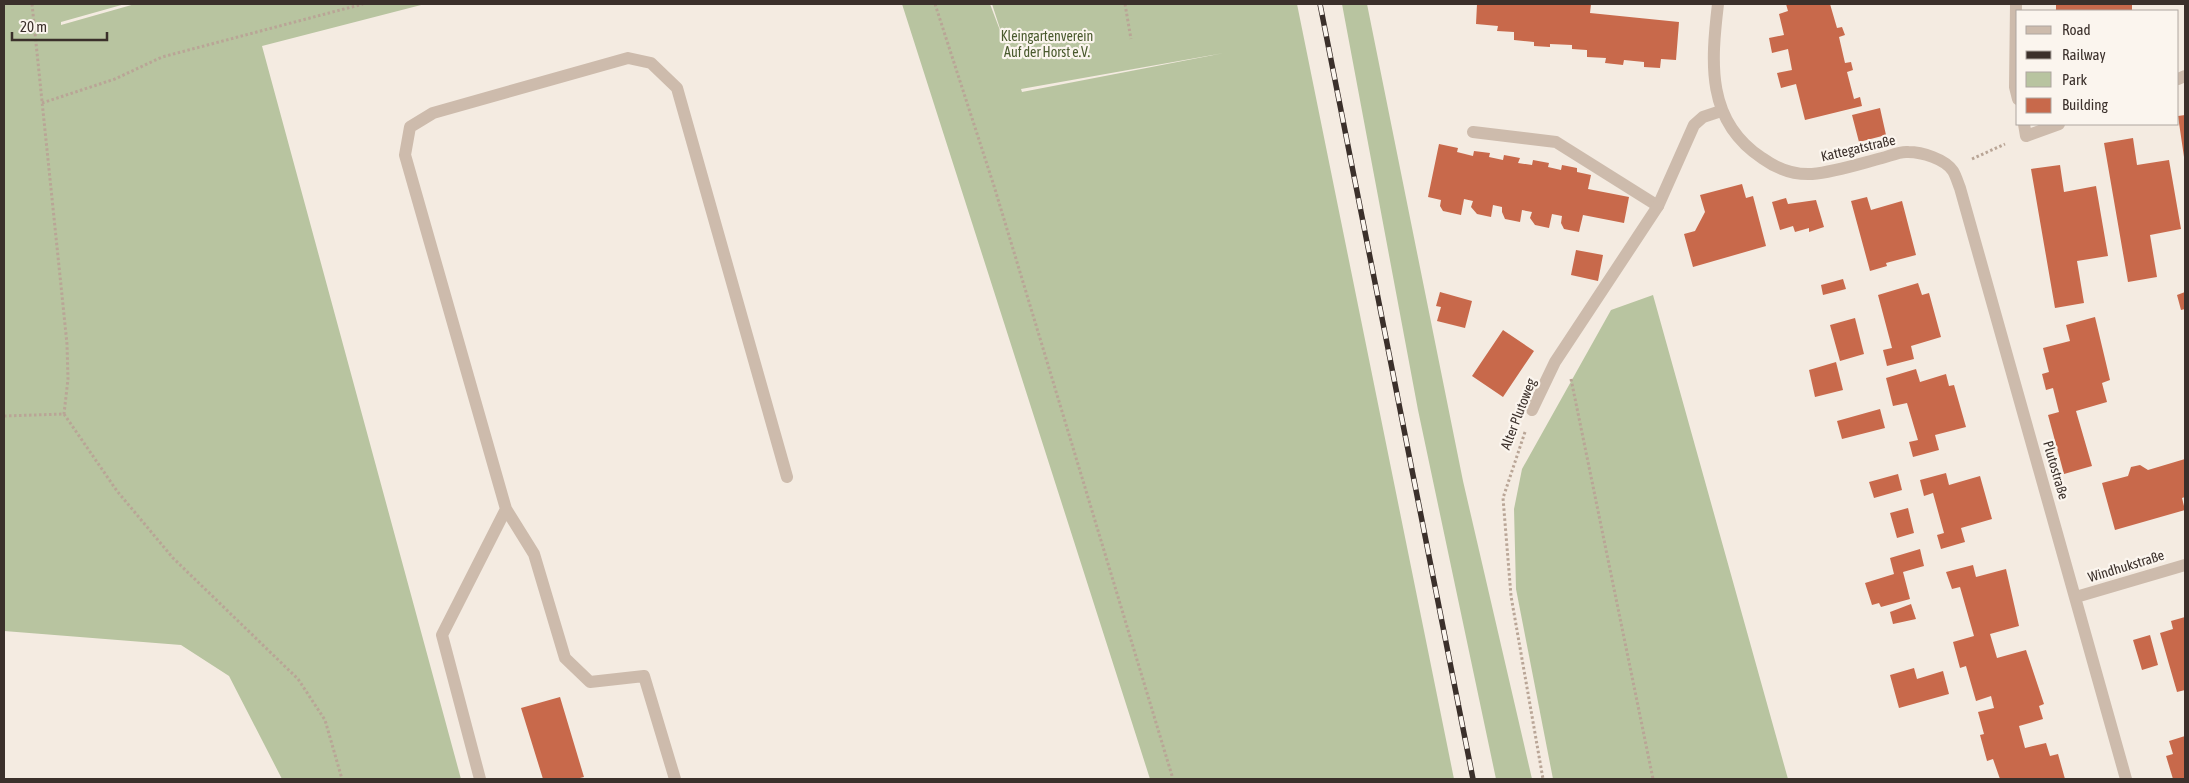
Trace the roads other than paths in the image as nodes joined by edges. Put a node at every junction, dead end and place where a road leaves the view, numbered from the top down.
1 (1718, 4) edge
2 (2016, 4) edge
3 (2016, 91) edge
4 (1721, 111) junction
5 (2053, 125) edge
6 (2025, 130) edge
7 (1473, 132) dead end
8 (1952, 170) joint
9 (1658, 206) junction
10 (1532, 410) road end
11 (787, 477) dead end
12 (506, 509) junction
13 (2185, 565) edge
14 (2076, 597) junction
15 (480, 779) edge
16 (674, 779) edge
17 (2126, 779) edge

1 - 4 street, Kattegatstraße
2 - 3 street
4 - 8 street, Kattegatstraße
4 - 9 street, Alter Plutoweg
5 - 6 street
7 - 9 street
8 - 14 street, Plutostraße
9 - 10 street, Alter Plutoweg
11 - 12 street
12 - 15 street
12 - 16 street
13 - 14 street, Windhukstraße
14 - 17 street, Plutostraße

